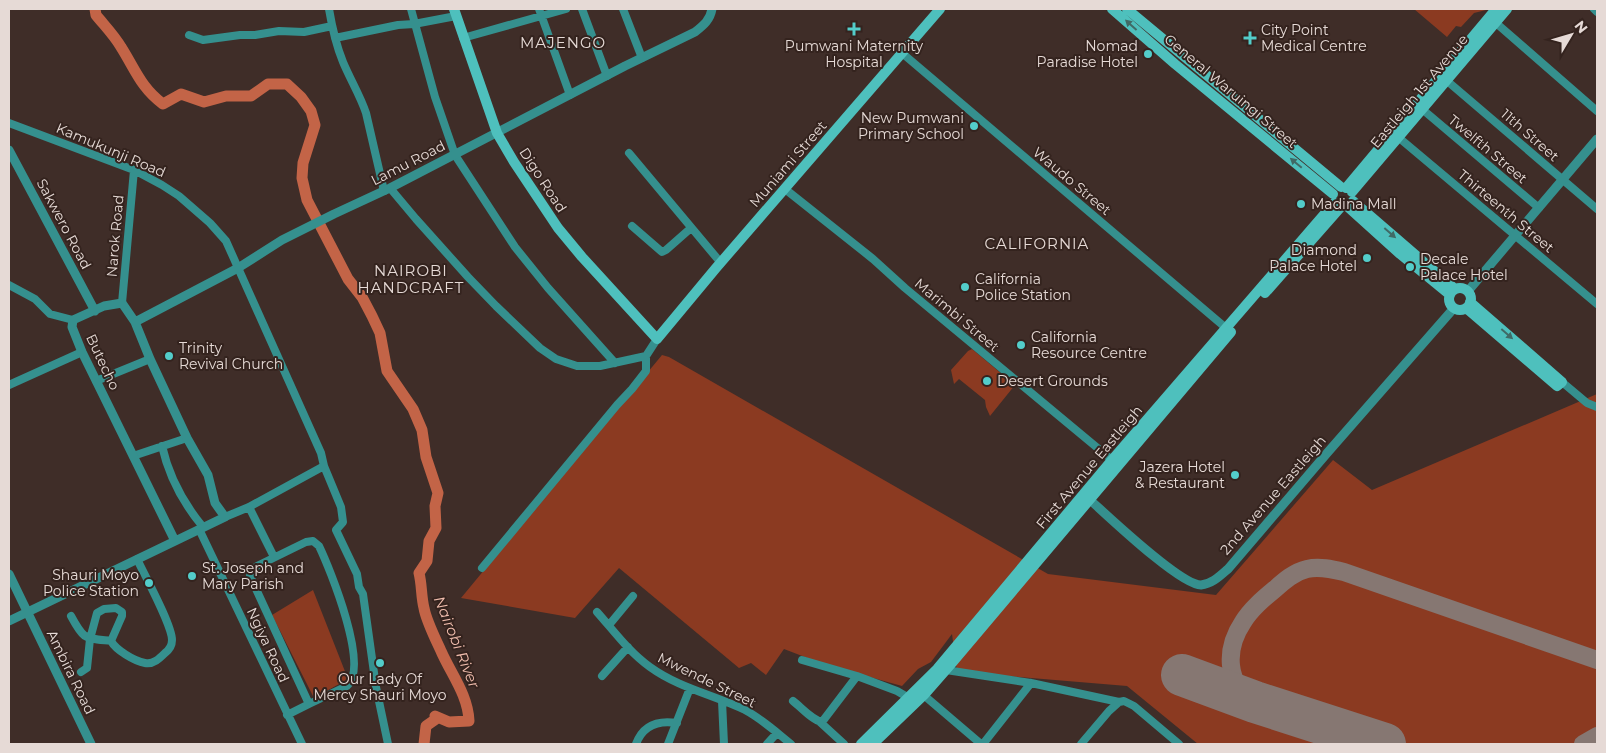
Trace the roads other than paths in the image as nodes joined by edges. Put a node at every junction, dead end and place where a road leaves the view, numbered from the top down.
1 (329, 9) edge
2 (411, 9) edge
3 (566, 9) edge
4 (582, 9) edge
5 (623, 9) edge
6 (712, 9) edge
7 (940, 9) edge
8 (1112, 9) edge
9 (1127, 9) edge
10 (1496, 9) edge
11 (1508, 9) edge
12 (1594, 9) edge
13 (540, 12) edge
14 (1597, 12) edge
15 (455, 13) edge
16 (1496, 23) junction
17 (414, 24) junction
18 (332, 26) junction
19 (189, 35) dead end
20 (335, 38) junction
21 (463, 38) junction
22 (902, 53) junction
23 (1182, 55) junction
24 (642, 58) junction
25 (1175, 64) junction
26 (607, 76) junction
27 (1446, 80) junction
28 (570, 95) junction
29 (1422, 109) junction
30 (1597, 111) edge
31 (9, 123) edge
32 (497, 133) junction
33 (1398, 137) junction
34 (1597, 139) edge
35 (9, 150) edge
36 (629, 153) dead end
37 (455, 154) junction
38 (134, 170) junction
39 (1562, 180) junction
40 (786, 189) junction
41 (387, 190) junction
42 (1343, 198) junction
43 (1539, 208) junction
44 (1597, 209) edge
45 (632, 226) dead end
46 (691, 228) junction
47 (1515, 236) junction
48 (721, 263) junction
49 (238, 268) junction
50 (9, 285) edge
51 (1468, 291) junction
52 (1452, 292) junction
53 (122, 303) junction
54 (1597, 304) edge
55 (1468, 305) junction
56 (1454, 308) junction
57 (95, 311) junction
58 (73, 320) junction
59 (135, 322) junction
60 (1226, 328) junction
61 (657, 339) junction
62 (82, 352) junction
63 (646, 356) junction
64 (150, 359) junction
65 (615, 363) junction
66 (96, 381) junction
67 (1562, 382) joint
68 (9, 385) edge
69 (1597, 407) edge
70 (187, 438) junction
71 (162, 446) junction
72 (132, 456) junction
73 (1112, 460) junction
74 (324, 466) junction
75 (1089, 499) junction
76 (249, 507) junction
77 (225, 516) junction
78 (201, 528) junction
79 (175, 541) junction
80 (274, 557) junction
81 (137, 559) junction
82 (482, 568) dead end
83 (9, 574) edge
84 (633, 596) dead end
85 (26, 612) junction
86 (597, 612) dead end
87 (71, 616) dead end
88 (9, 620) edge
89 (609, 625) junction
90 (90, 639) junction
91 (111, 641) junction
92 (628, 647) junction
93 (802, 660) dead end
94 (946, 670) junction
95 (81, 672) dead end
96 (602, 676) dead end
97 (857, 676) junction
98 (1031, 683) junction
99 (690, 688) junction
100 (921, 692) junction
101 (909, 698) junction
102 (722, 701) junction
103 (793, 701) dead end
104 (1119, 702) junction
105 (309, 704) junction
106 (287, 714) junction
107 (820, 722) junction
108 (677, 723) junction
109 (777, 733) junction
110 (91, 744) edge
111 (302, 744) edge
112 (388, 744) edge
113 (636, 744) edge
114 (668, 744) edge
115 (724, 744) edge
116 (767, 744) edge
117 (791, 744) edge
118 (844, 744) edge
119 (861, 744) edge
120 (873, 744) edge
121 (982, 744) edge
122 (1082, 744) edge
123 (1179, 744) edge

1 - 18 street
2 - 17 street
3 - 13 street
4 - 26 street
5 - 24 street
6 - 24 street, Lamu Road
7 - 22 main road, Muniami Street
25 -> 8 main road, General Waruingi Street
9 - 23 main road, General Waruingi Street
10 - 42 main road, Eastleigh 1st Avenue
11 - 16 main road, Eastleigh 1st Avenue
12 - 14 street
13 - 21 street
13 - 28 street
15 - 17 street
15 - 21 main road, Digo Road
16 - 27 main road, Eastleigh 1st Avenue
16 - 30 street
17 - 20 street
17 - 37 street
18 - 19 street
18 - 20 street
20 - 41 street
21 - 32 main road, Digo Road
22 - 40 main road, Muniami Street
22 - 60 street, Waudo Street
23 - 25 main road
23 - 42 main road, General Waruingi Street
24 - 26 street, Lamu Road
42 -> 25 main road, General Waruingi Street
26 - 28 street, Lamu Road
27 - 29 main road, Eastleigh 1st Avenue
27 - 39 street, 11th Street
28 - 32 street, Lamu Road
29 - 33 main road, Eastleigh 1st Avenue
29 - 43 street, Twelfth Street
31 - 38 street, Kamukunji Road
32 - 37 street, Lamu Road
32 - 61 main road, Digo Road
33 - 42 main road, Eastleigh 1st Avenue
33 - 47 street, Thirteenth Street
34 - 39 street
35 - 57 street, Sakwero Road
36 - 46 street
37 - 41 street, Lamu Road
37 - 65 street
38 - 49 street, Kamukunji Road
38 - 53 street, Narok Road
39 - 43 street
39 - 44 street, 11th Street
40 - 48 main road, Muniami Street
40 - 73 street, Marimbi Street
41 - 49 street, Lamu Road
41 - 65 street
42 - 52 main road, General Waruingi Street
42 - 60 main road, First Avenue Eastleigh
42 - 75 main road, First Avenue Eastleigh
43 - 47 street
45 - 46 street
46 - 48 street
47 - 51 street
47 - 54 street, Thirteenth Street
48 - 61 main road, Muniami Street
49 - 59 street, Lamu Road
49 - 74 street, Kamukunji Road
50 - 58 street
51 - 52 main road
51 - 55 main road
52 - 56 main road
53 - 57 street, Butecho
53 - 59 street
55 - 56 main road
55 - 67 main road
56 - 75 street, 2nd Avenue Eastleigh
57 - 58 street, Butecho
58 - 62 street, Butecho
59 - 64 street
60 - 73 main road, First Avenue Eastleigh
61 - 63 street
62 - 66 street, Butecho
62 - 68 street
63 - 65 street
63 - 82 street
64 - 66 street
64 - 70 street
66 - 72 street, Butecho
67 - 69 street
70 - 71 street
70 - 77 street
71 - 72 street
71 - 78 street, Ngiya Road
72 - 79 street, Butecho
73 - 100 main road, First Avenue Eastleigh
74 - 76 street
74 - 112 street, Kamukunji Road
75 - 94 main road, First Avenue Eastleigh
76 - 77 street
76 - 80 street
77 - 78 street
78 - 79 street
78 - 106 street, Ngiya Road
79 - 81 street
80 - 105 street
80 - 105 street
81 - 85 street
81 - 91 street
83 - 85 street, Ambira Road
84 - 89 street
85 - 88 street
85 - 110 street, Ambira Road
86 - 89 street, Mwende Street
87 - 90 street
89 - 92 street, Mwende Street
90 - 91 street
90 - 91 street
90 - 95 street
92 - 96 street
92 - 99 street, Mwende Street
93 - 97 street
94 - 98 street
94 - 100 main road, First Avenue Eastleigh
97 - 101 street
97 - 107 street
98 - 104 street
98 - 121 street
99 - 102 street, Mwende Street
99 - 108 street
100 - 101 main road, First Avenue Eastleigh
100 - 120 main road, First Avenue Eastleigh
100 - 121 street
101 - 119 main road, First Avenue Eastleigh
102 - 109 street, Mwende Street
102 - 115 street
103 - 107 street
104 - 122 street
104 - 123 street
105 - 106 street
106 - 111 street, Ngiya Road
107 - 118 street
108 - 113 street
108 - 114 street
109 - 116 street
109 - 117 street, Mwende Street

